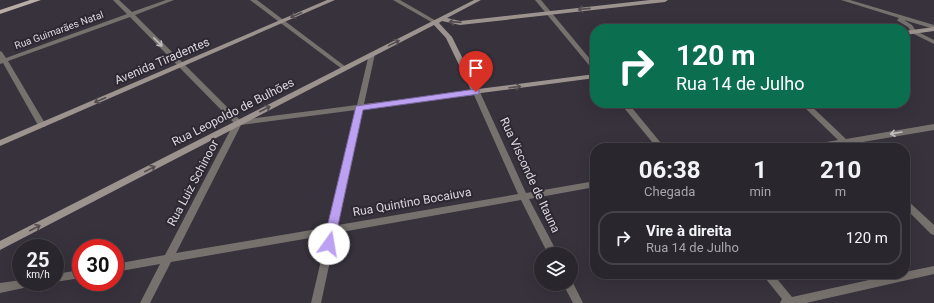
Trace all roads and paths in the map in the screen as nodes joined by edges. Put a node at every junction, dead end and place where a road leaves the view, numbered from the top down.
1 (20, 0) edge
2 (37, 0) edge
3 (116, 0) edge
4 (171, 0) edge
5 (253, 0) edge
6 (332, 0) edge
7 (396, 0) edge
8 (478, 0) edge
9 (538, 0) edge
10 (663, 0) edge
11 (844, 0) edge
12 (623, 2) edge
13 (0, 6) edge
14 (0, 12) edge
15 (548, 13) junction
16 (885, 13) junction
17 (130, 15) junction
18 (438, 21) junction
19 (282, 22) junction
20 (906, 24) edge
21 (910, 28) edge
22 (934, 28) edge
23 (910, 32) edge
24 (914, 32) junction
25 (934, 42) edge
26 (0, 53) edge
27 (372, 54) junction
28 (2, 61) edge
29 (590, 63) edge
30 (181, 65) junction
31 (344, 68) junction
32 (590, 77) edge
33 (476, 92) junction
34 (359, 108) junction
35 (628, 108) edge
36 (809, 108) edge
37 (238, 123) junction
38 (42, 124) junction
39 (934, 127) edge
40 (0, 143) edge
41 (657, 143) edge
42 (845, 143) edge
43 (857, 143) edge
44 (590, 185) edge
45 (523, 196) junction
46 (910, 208) edge
47 (332, 229) junction
48 (934, 231) edge
49 (0, 246) edge
50 (549, 247) edge
51 (166, 259) junction
52 (124, 266) edge
53 (934, 270) edge
54 (910, 275) edge
55 (771, 279) edge
56 (894, 279) edge
57 (12, 286) edge
58 (0, 288) edge
59 (572, 291) edge
60 (145, 303) edge
61 (316, 303) edge
62 (578, 303) edge
63 (789, 303) edge

1 - 13 main road
2 - 14 main road
3 - 17 street
4 - 17 street, Rua Guimarães Natal
5 - 19 street
6 -> 19 street, Avenida Tiradentes
7 - 18 street, Rua Visconde de Itauna
8 - 18 street, Rua Leopoldo de Bulhões
9 - 15 street
10 - 12 street
11 - 16 street
12 -> 15 street
15 -> 18 street
15 - 29 street
16 - 20 street
16 - 22 street
17 - 28 street, Rua Guimarães Natal
17 -> 30 street
27 -> 18 street, Rua Leopoldo de Bulhões
18 - 33 street, Rua Visconde de Itauna
19 - 30 street, Avenida Tiradentes
19 - 31 street
21 - 24 street
22 - 24 street
23 - 24 street
24 - 25 street
26 - 28 street
27 - 31 street, Rua Leopoldo de Bulhões
27 - 34 street
28 - 38 street
30 - 37 street
30 -> 38 street, Avenida Tiradentes
37 -> 31 street, Rua Leopoldo de Bulhões
33 -> 32 street
33 - 34 street
33 - 45 street, Rua Visconde de Itauna
34 - 37 street
34 - 47 street
35 - 41 street
36 - 42 street
49 -> 37 street, Rua Leopoldo de Bulhões
37 - 51 street, Rua Luiz Schinoor
38 - 40 street, Avenida Tiradentes
39 -> 43 street
44 - 45 street, Rua Quintino Bocaiuva
45 - 47 street, Rua Quintino Bocaiuva
45 - 50 street, Rua Visconde de Itauna
46 - 48 street
47 - 51 street, Rua Quintino Bocaiuva
47 - 61 street
51 - 52 street, Rua Quintino Bocaiuva
51 - 60 street, Rua Luiz Schinoor
53 - 54 street
55 - 63 street
56 - 63 street
57 - 58 street
59 - 62 street

